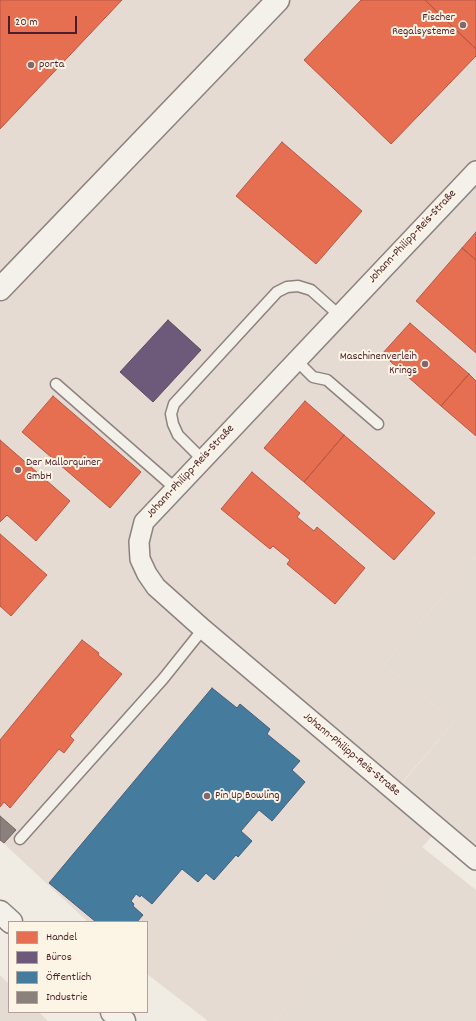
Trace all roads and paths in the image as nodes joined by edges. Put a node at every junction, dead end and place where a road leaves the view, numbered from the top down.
1 (278, 0) edge
2 (476, 171) edge
3 (0, 289) edge
4 (339, 315) junction
5 (296, 360) junction
6 (56, 384) dead end
7 (378, 424) dead end
8 (203, 460) junction
9 (176, 488) junction
10 (203, 629) junction
11 (20, 839) dead end
12 (476, 860) edge
13 (0, 912) edge
14 (10, 921) edge
15 (113, 1013) edge
16 (124, 1021) edge

1 - 3 main road
2 - 4 street, Johann-Philipp-Reis-Straße
4 - 5 street, Johann-Philipp-Reis-Straße
4 - 8 lane
5 - 7 lane
5 - 8 street, Johann-Philipp-Reis-Straße
6 - 9 lane
8 - 9 street, Johann-Philipp-Reis-Straße
9 - 10 street, Johann-Philipp-Reis-Straße
10 - 11 lane
10 - 12 street, Johann-Philipp-Reis-Straße
13 - 14 main road
15 - 16 main road

